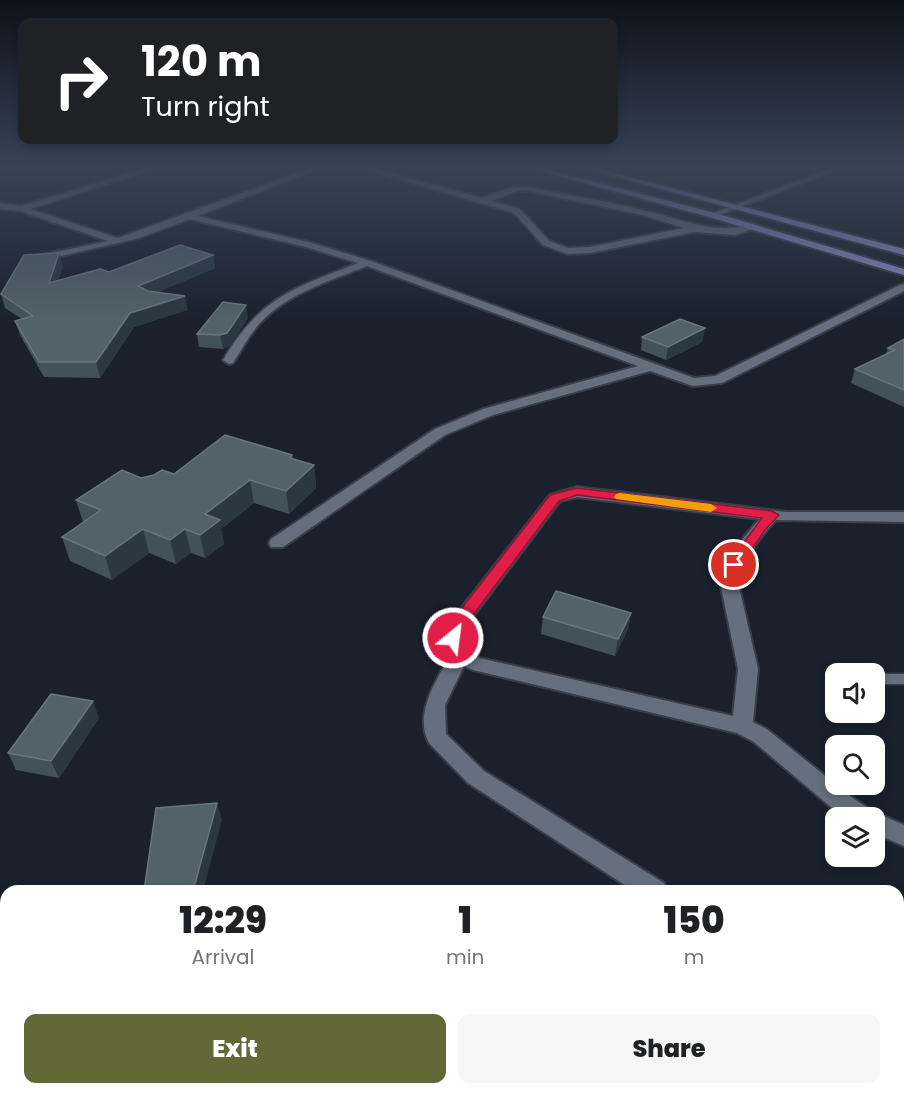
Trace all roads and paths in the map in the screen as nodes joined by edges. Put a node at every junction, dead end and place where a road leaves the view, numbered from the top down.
1 (52, 219) edge
2 (180, 219) edge
3 (202, 219) edge
4 (524, 219) edge
5 (664, 219) edge
6 (726, 219) edge
7 (784, 219) edge
8 (753, 227) junction
9 (694, 229) junction
10 (118, 241) junction
11 (904, 252) edge
12 (40, 258) edge
13 (366, 263) junction
14 (904, 272) edge
15 (904, 287) edge
16 (229, 360) dead end
17 (649, 367) junction
18 (772, 515) junction
19 (904, 517) edge
20 (277, 543) dead end
21 (461, 652) junction
22 (885, 679) edge
23 (904, 679) edge
24 (742, 726) junction
25 (848, 807) edge
26 (885, 827) edge
27 (904, 836) edge
28 (646, 885) edge

1 - 10 street
2 - 10 street
3 - 13 street
4 - 9 street
5 - 9 street
6 - 8 main road
7 - 11 main road
8 - 9 street
8 - 14 main road
10 - 12 street
13 - 16 street
13 - 17 street
15 - 17 street
17 - 20 street
18 - 19 street
18 - 21 street
18 - 24 street
21 - 24 street
21 - 28 street
22 - 23 lane
24 - 25 street
26 - 27 street

